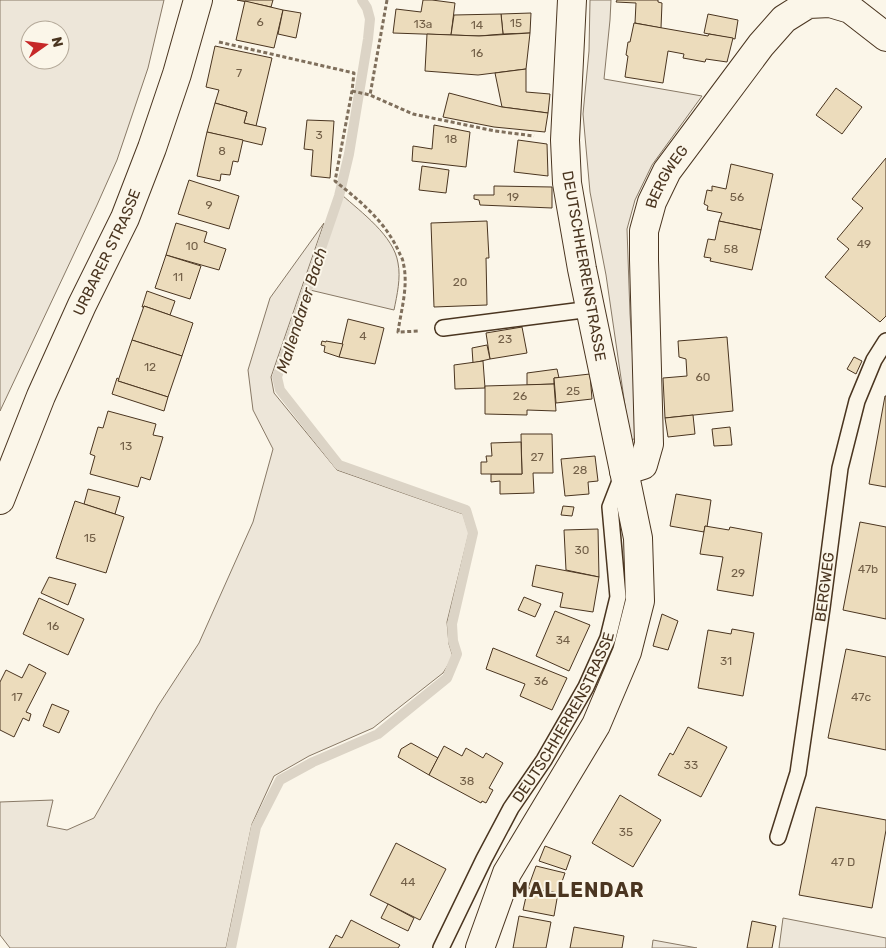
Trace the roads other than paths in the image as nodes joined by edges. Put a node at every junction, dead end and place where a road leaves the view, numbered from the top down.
1 (198, 0) edge
2 (572, 0) edge
3 (886, 37) edge
4 (591, 309) junction
5 (442, 328) dead end
6 (886, 341) edge
7 (624, 471) junction
8 (0, 500) edge
9 (778, 837) dead end
10 (441, 948) edge
11 (480, 948) edge

1 - 8 street, URBARER STRASSE
2 - 4 street, DEUTSCHHERRENSTRASSE
3 - 7 street, BERGWEG
4 - 5 lane
4 - 7 street, DEUTSCHHERRENSTRASSE
6 - 9 lane, BERGWEG
7 - 10 lane, DEUTSCHHERRENSTRASSE
7 - 11 street, DEUTSCHHERRENSTRASSE

